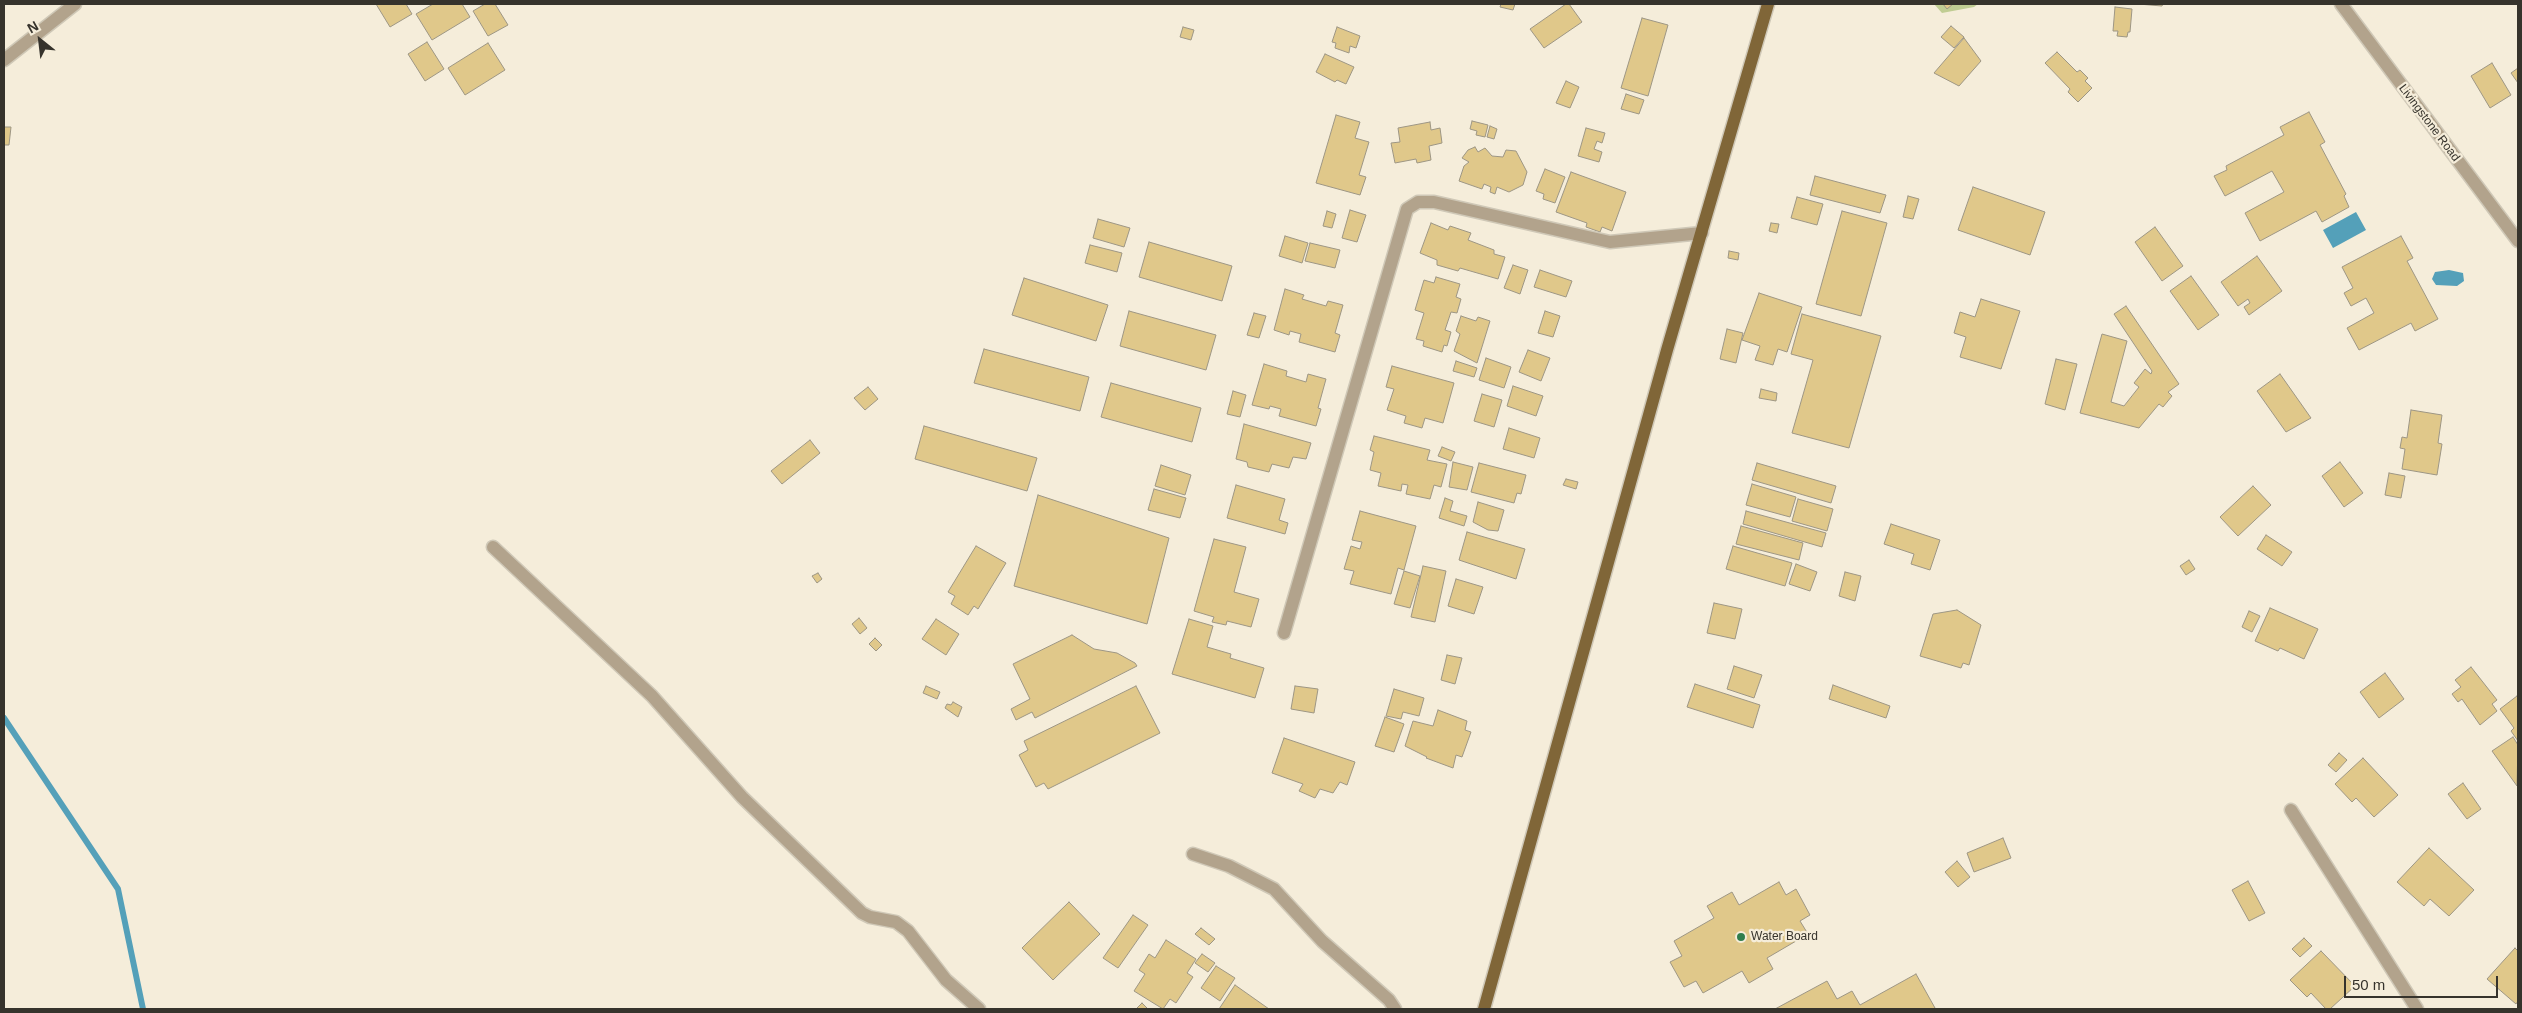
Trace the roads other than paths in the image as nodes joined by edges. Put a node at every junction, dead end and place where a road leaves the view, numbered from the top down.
1 (75, 4) edge
2 (1768, 4) edge
3 (2341, 4) edge
4 (4, 60) edge
5 (1702, 233) junction
6 (2518, 242) edge
7 (493, 547) dead end
8 (1284, 633) dead end
9 (2292, 810) dead end
10 (1193, 854) dead end
11 (979, 1009) edge
12 (1395, 1009) edge
13 (1484, 1009) edge
14 (2417, 1009) edge

1 - 4 street
2 - 5 main road
3 - 6 street, Livingstone Road
5 - 8 street
5 - 13 main road
7 - 11 street
9 - 14 street
10 - 12 street

